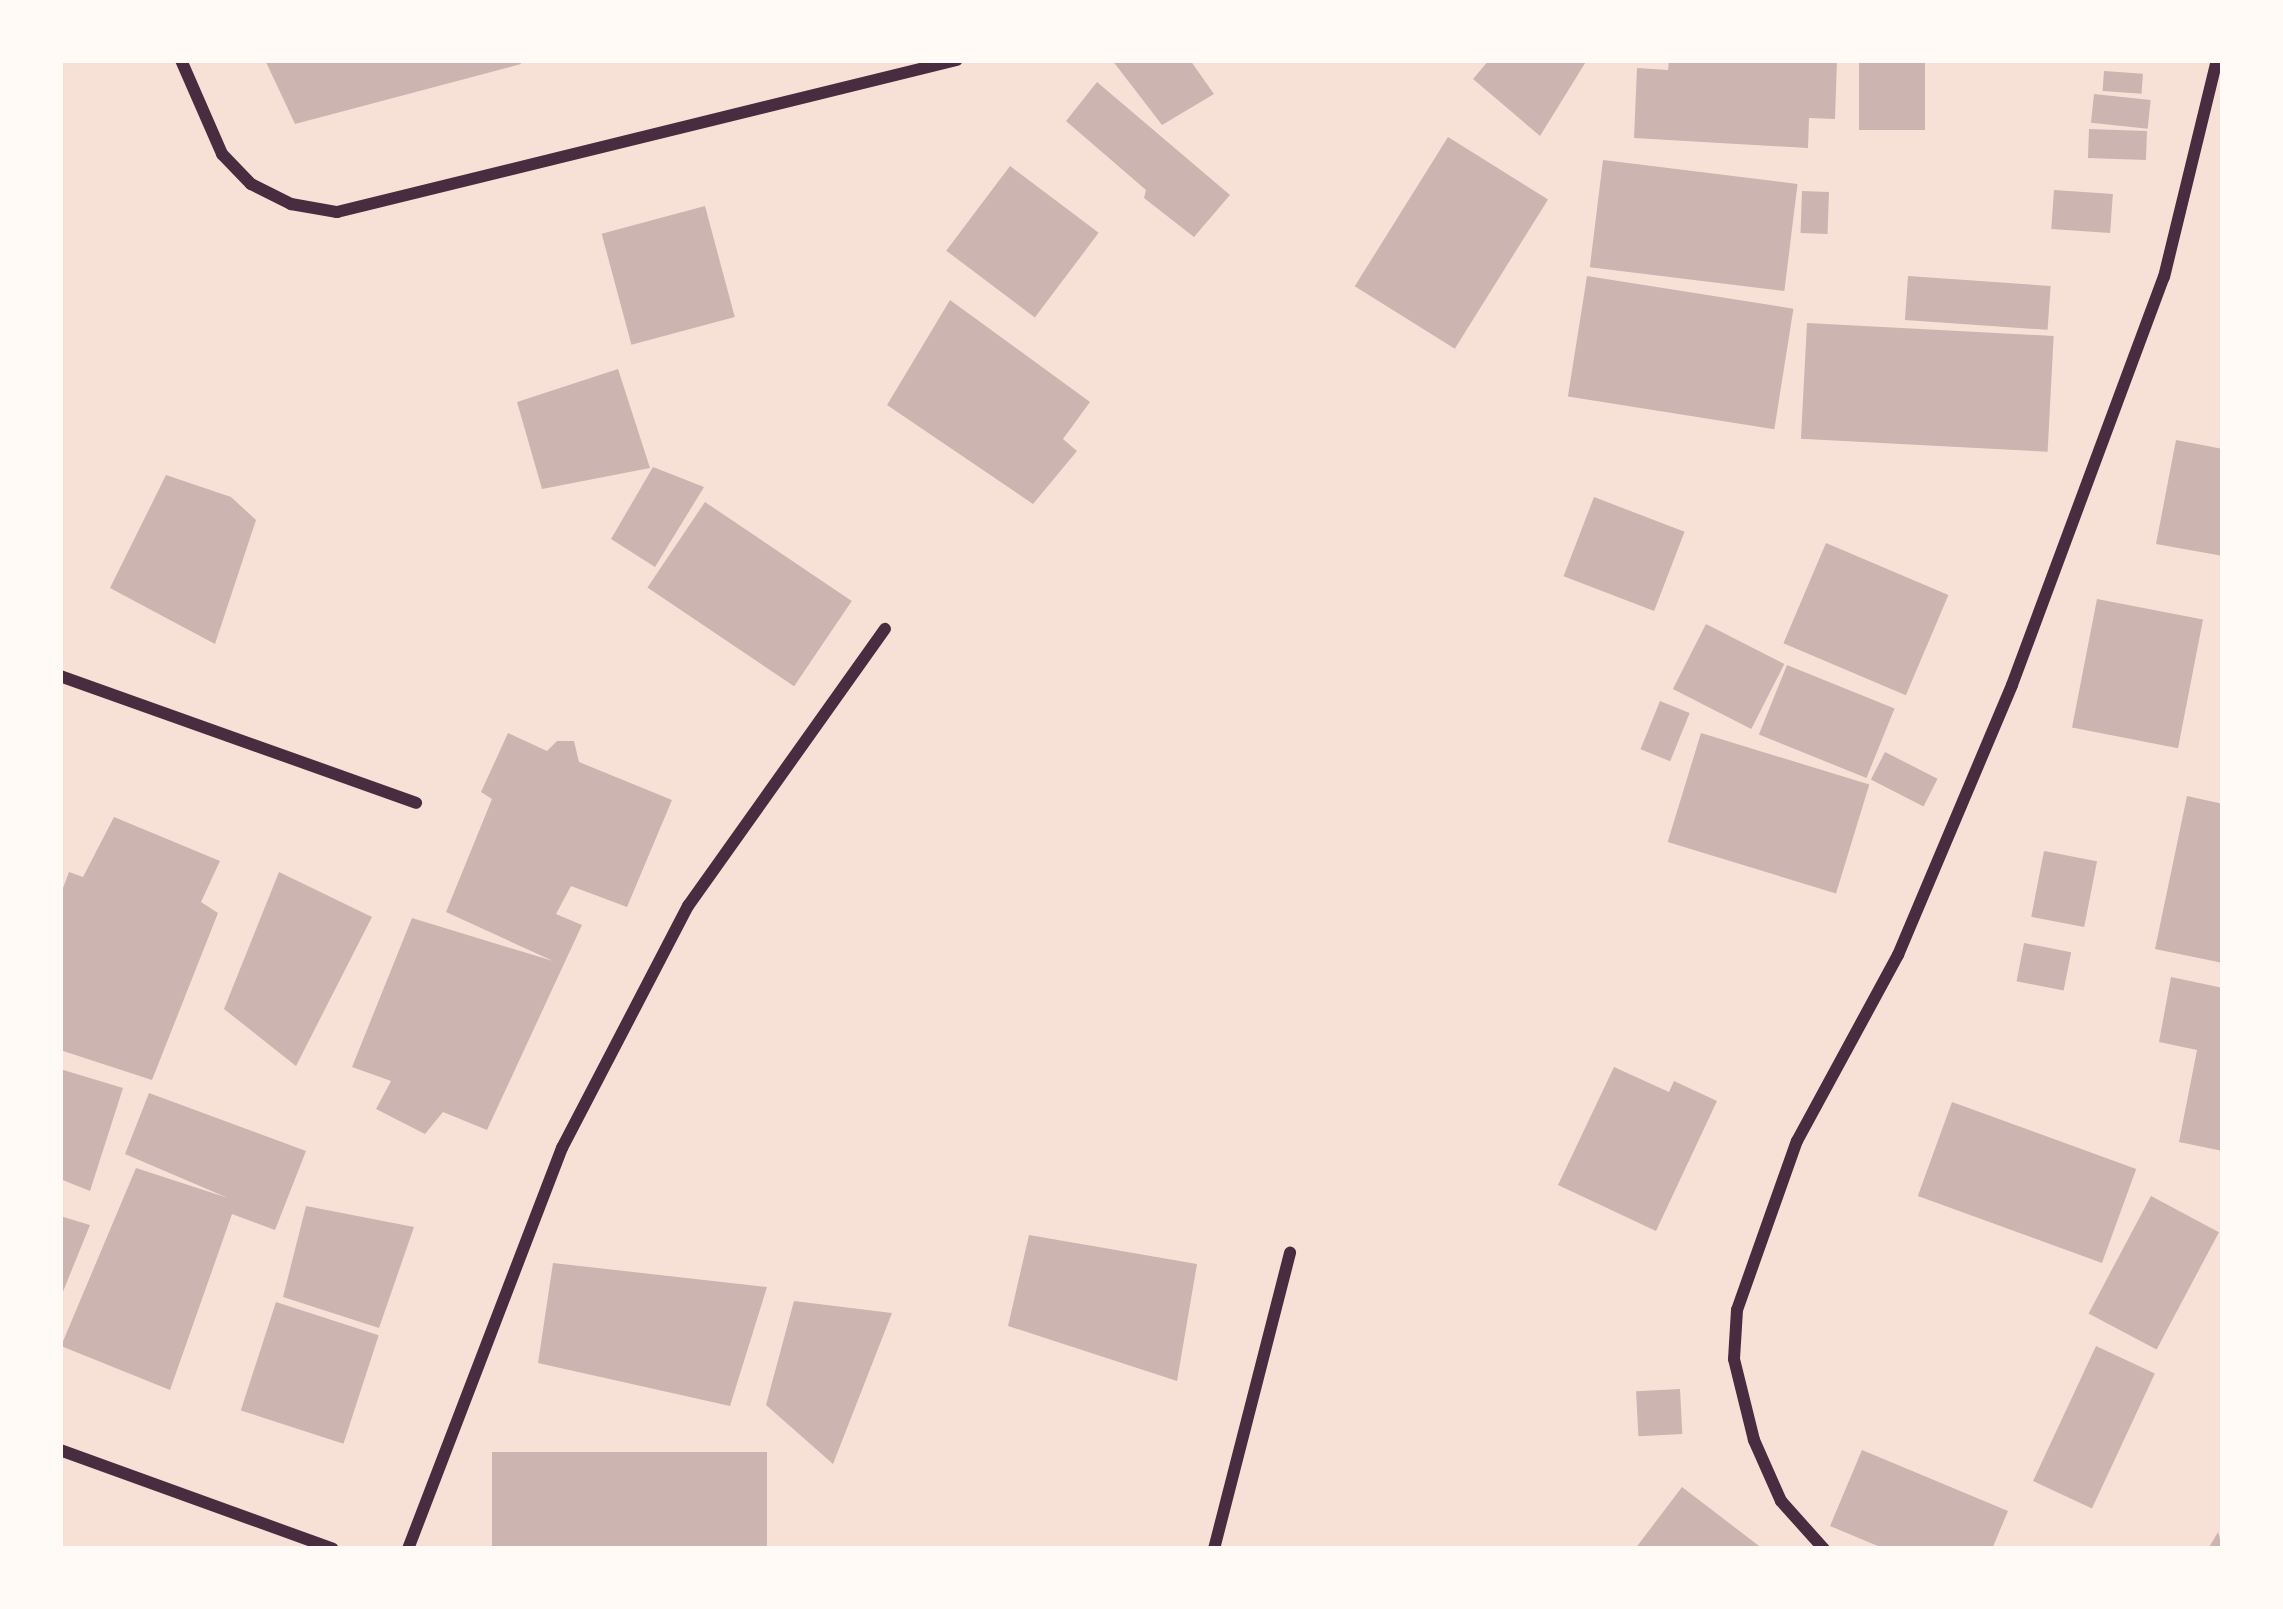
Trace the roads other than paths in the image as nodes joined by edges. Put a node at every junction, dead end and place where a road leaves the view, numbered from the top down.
1 (181, 60) edge
2 (957, 60) edge
3 (2217, 60) edge
4 (885, 628) dead end
5 (60, 676) edge
6 (416, 802) dead end
7 (1290, 1253) dead end
8 (60, 1450) edge
9 (333, 1549) edge
10 (408, 1549) edge
11 (1214, 1549) edge
12 (1824, 1549) edge

1 - 2 street
3 - 12 street
4 - 10 street
5 - 6 street
7 - 11 street
8 - 9 street

